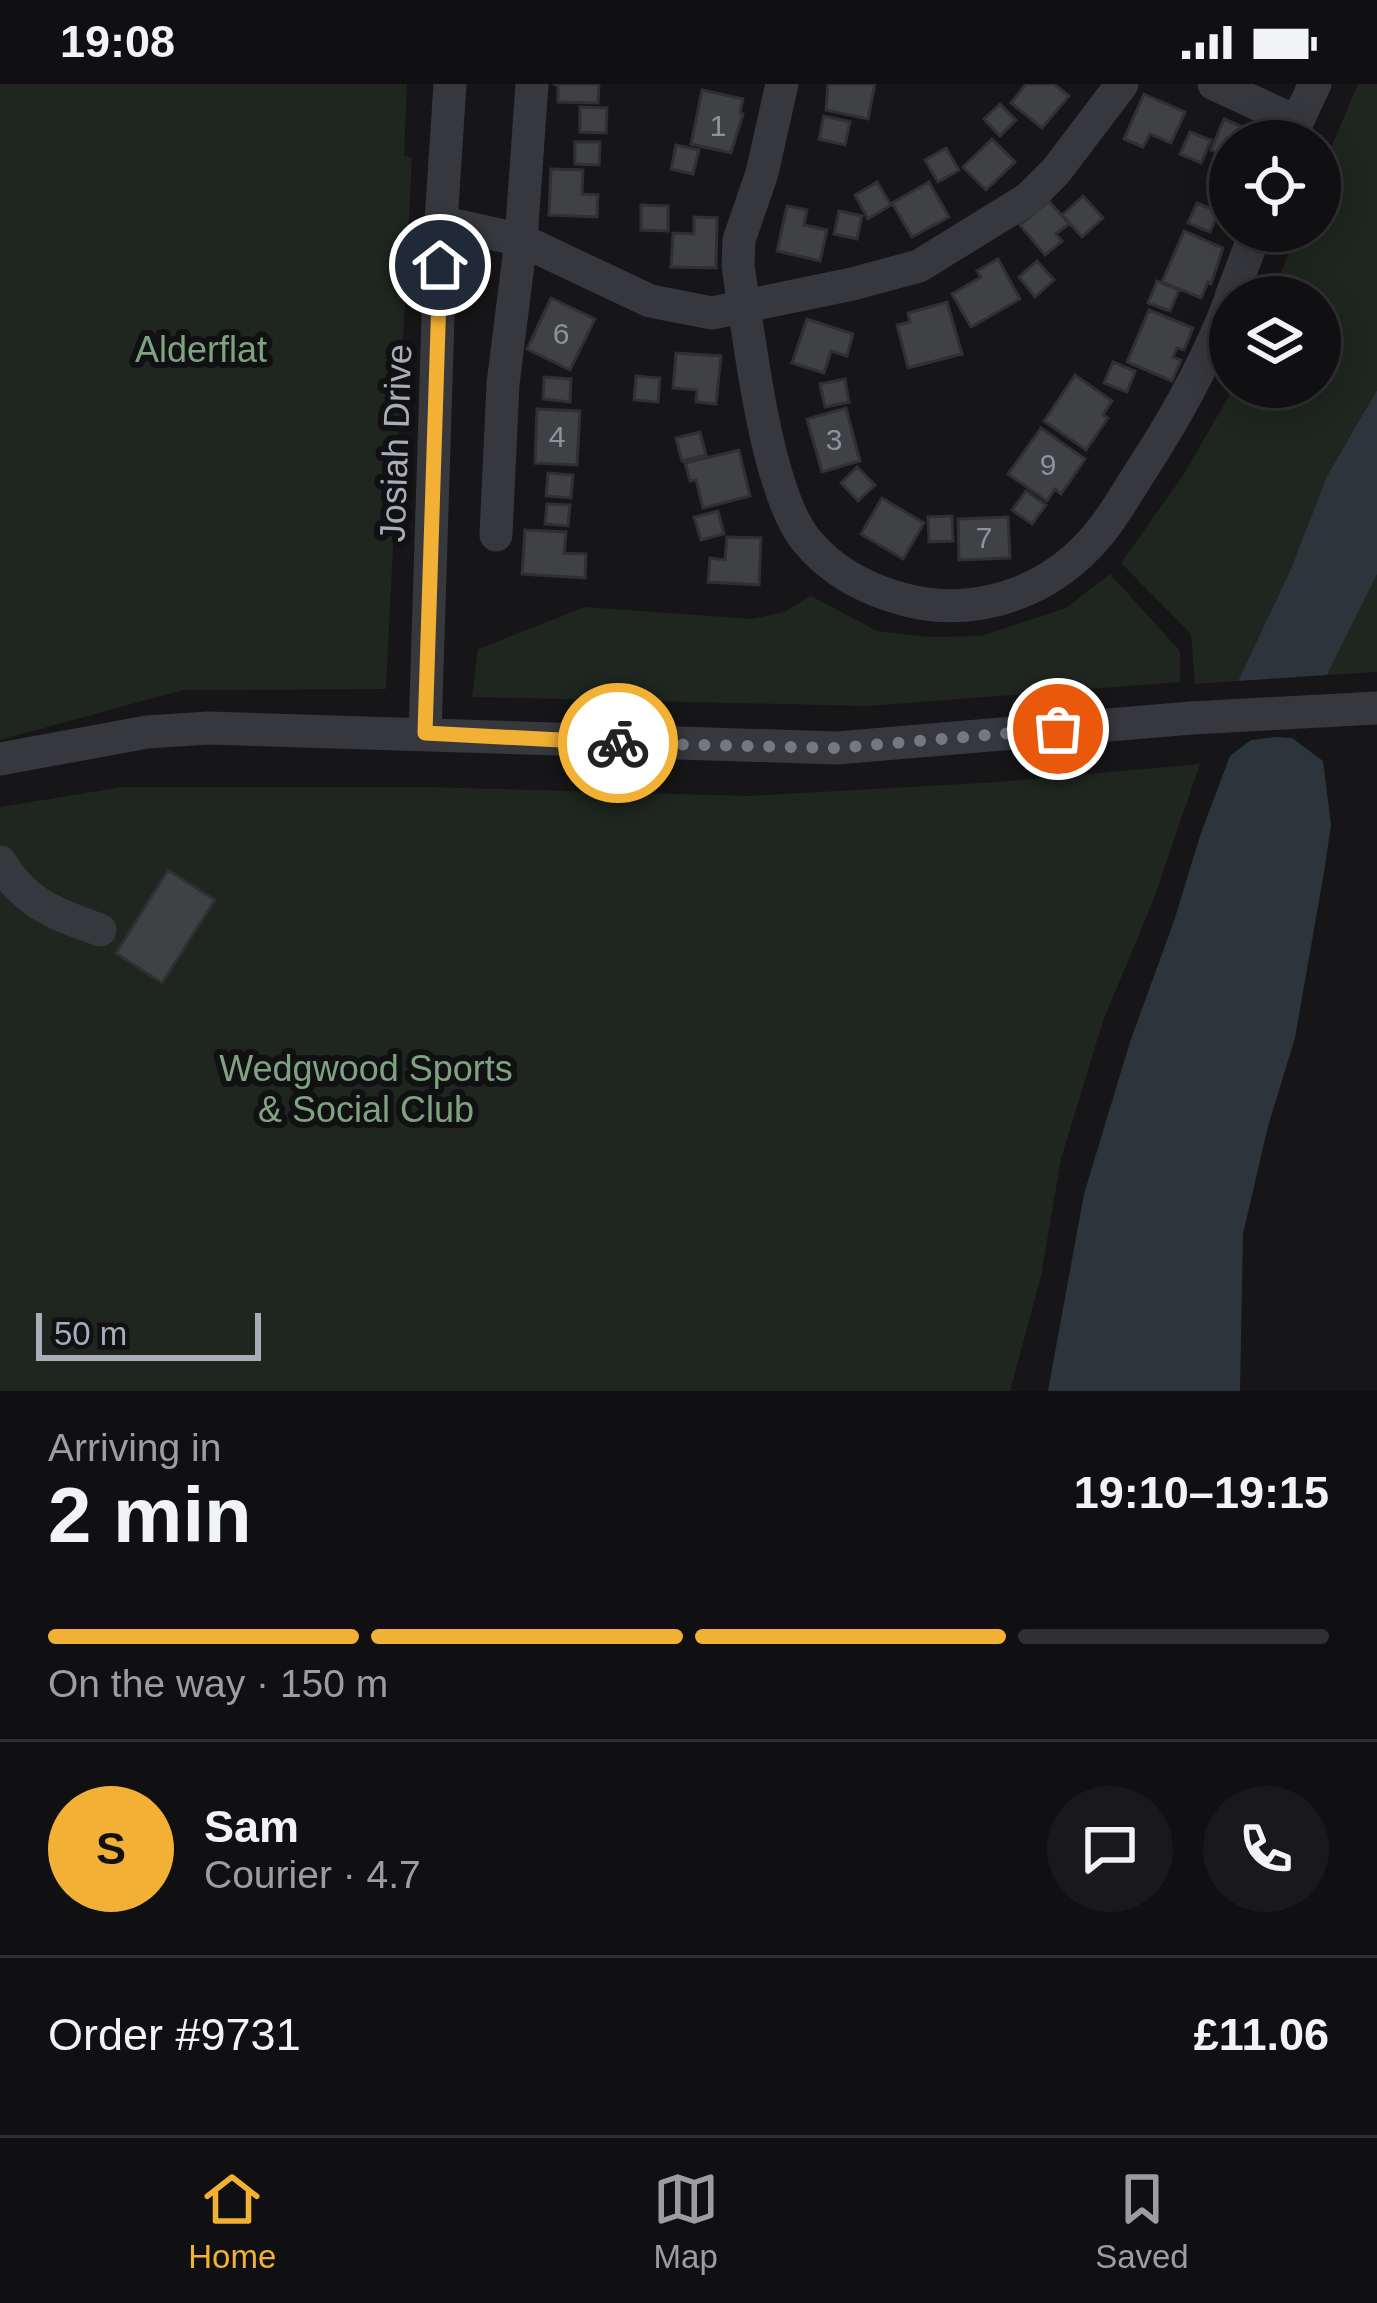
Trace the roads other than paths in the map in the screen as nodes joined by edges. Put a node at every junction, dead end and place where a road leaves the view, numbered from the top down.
1 (450, 84) edge
2 (532, 84) edge
3 (782, 84) edge
4 (1122, 84) edge
5 (1214, 84) edge
6 (1316, 84) edge
7 (1274, 120) edge
8 (1298, 120) edge
9 (441, 222) junction
10 (520, 240) junction
11 (745, 306) junction
12 (1209, 349) edge
13 (496, 536) dead end
14 (1377, 708) edge
15 (425, 733) junction
16 (0, 759) edge
17 (0, 862) edge
18 (100, 930) dead end

1 - 9 street, Josiah Drive
2 - 10 street
3 - 11 street
4 - 11 street
5 - 7 street
6 - 8 street
9 - 10 street
9 - 15 street, Josiah Drive
10 - 11 street
10 - 13 street
11 - 12 street
14 - 15 street
15 - 16 street
17 - 18 street

